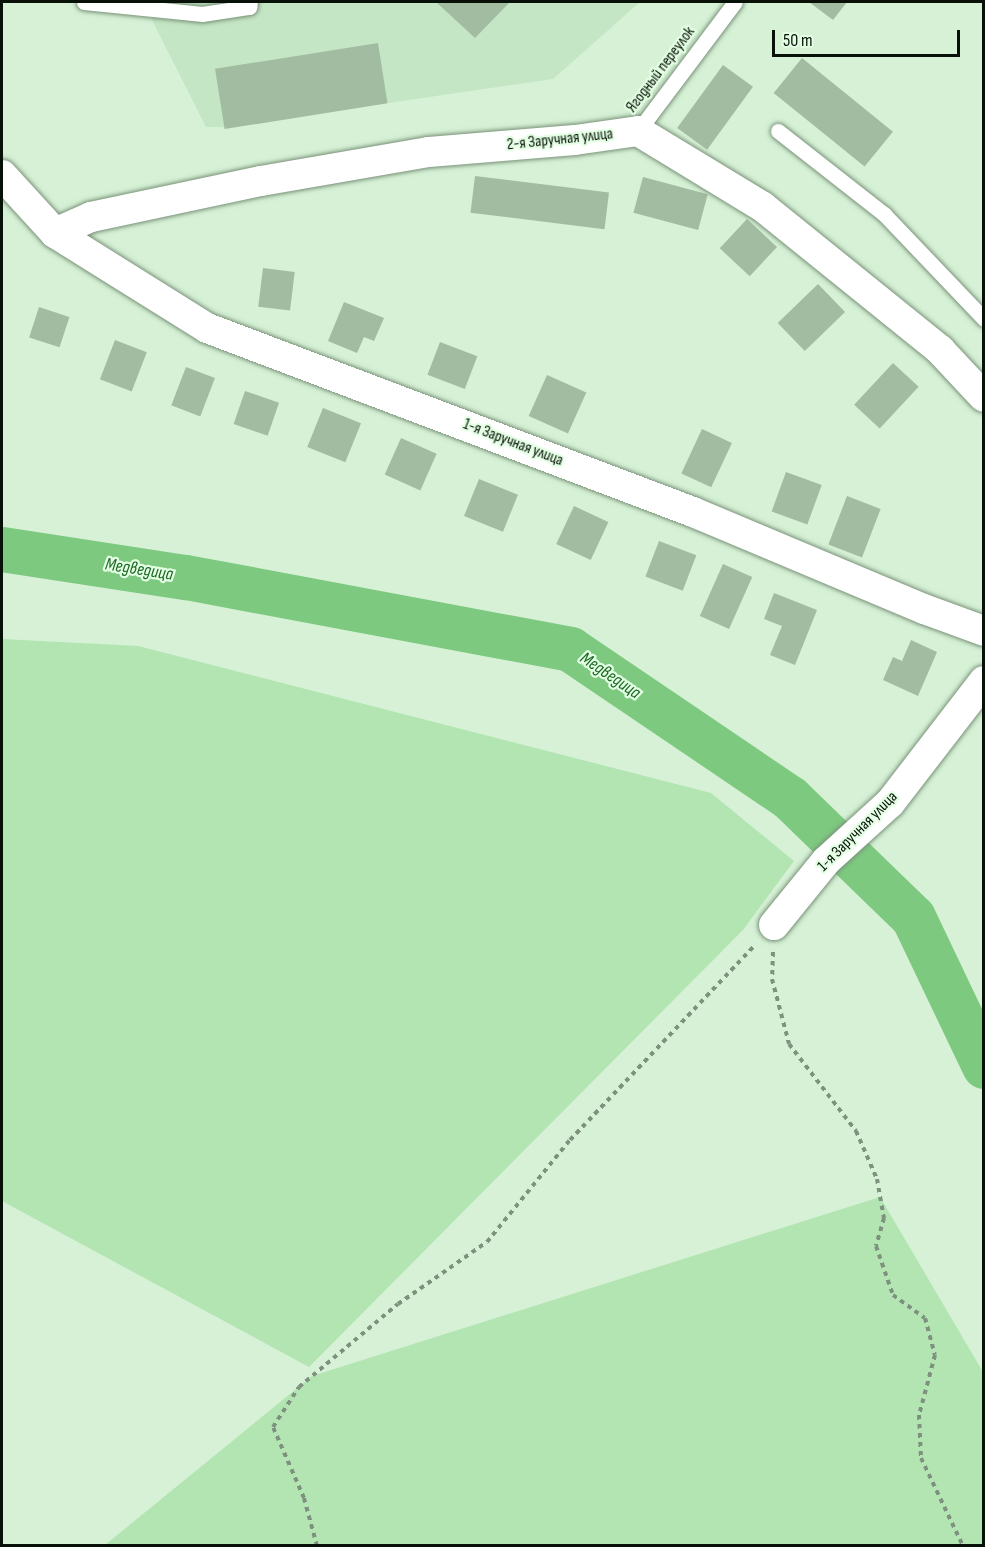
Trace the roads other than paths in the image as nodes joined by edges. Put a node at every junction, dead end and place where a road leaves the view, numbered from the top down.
1 (84, 2) edge
2 (250, 2) edge
3 (735, 2) edge
4 (638, 131) junction
5 (778, 131) dead end
6 (2, 175) edge
7 (55, 232) junction
8 (984, 319) edge
9 (984, 396) edge
10 (984, 631) edge
11 (984, 681) edge
12 (774, 925) road end

1 - 2 lane
3 - 4 lane, Ягодный переулок
4 - 7 street, 2-я Заручная улица
4 - 9 street
5 - 8 lane
6 - 7 street, 1-я Заручная улица
7 - 10 street, 1-я Заручная улица
11 - 12 street, 1-я Заручная улица

